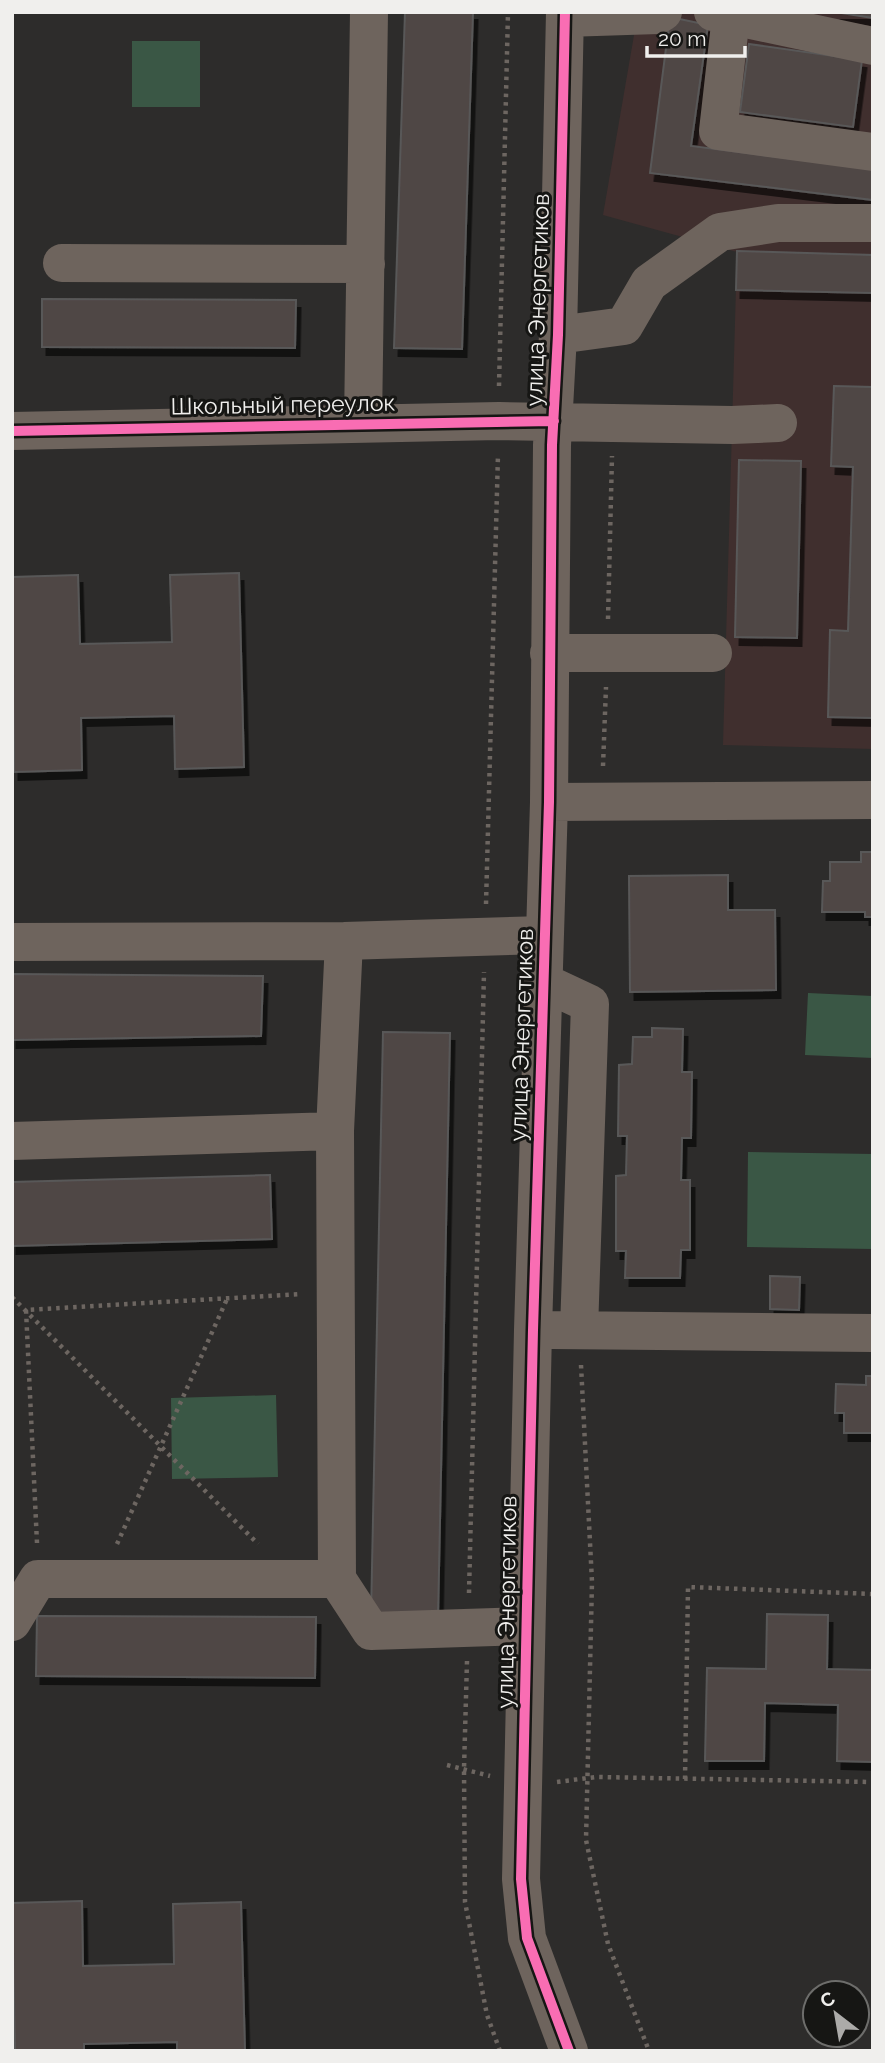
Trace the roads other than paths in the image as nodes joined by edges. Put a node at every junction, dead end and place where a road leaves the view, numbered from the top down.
1 (369, 12) edge
2 (663, 12) edge
3 (722, 14) edge
4 (565, 15) edge
5 (873, 46) edge
6 (873, 152) edge
7 (873, 223) edge
8 (62, 263) dead end
9 (366, 264) junction
10 (558, 335) junction
11 (554, 421) junction
12 (363, 423) junction
13 (778, 424) dead end
14 (12, 430) edge
15 (549, 653) junction
16 (713, 653) dead end
17 (873, 800) edge
18 (549, 802) junction
19 (545, 935) junction
20 (344, 941) junction
21 (12, 942) edge
22 (543, 982) junction
23 (335, 1131) junction
24 (12, 1141) edge
25 (533, 1330) junction
26 (579, 1331) junction
27 (873, 1333) edge
28 (337, 1579) junction
29 (12, 1622) edge
30 (526, 1626) junction
31 (569, 2051) edge

1 - 9 street
2 - 4 street
3 - 5 street
3 - 6 street
4 - 10 street, улица Энергетиков
7 - 10 street
8 - 9 street
9 - 12 street
10 - 11 street, улица Энергетиков
11 - 12 street, Школьный переулок
11 - 13 street, Школьный переулок
11 - 15 street, улица Энергетиков
12 - 14 street, Школьный переулок
15 - 16 street
15 - 18 street, улица Энергетиков
17 - 18 street
18 - 19 street, улица Энергетиков
19 - 20 street
19 - 22 street, улица Энергетиков
20 - 21 street
20 - 23 street
22 - 25 street, улица Энергетиков
22 - 26 street
23 - 24 street
23 - 28 street
25 - 26 street
25 - 30 street, улица Энергетиков
26 - 27 street
28 - 29 street
28 - 30 street
30 - 31 street, улица Энергетиков

